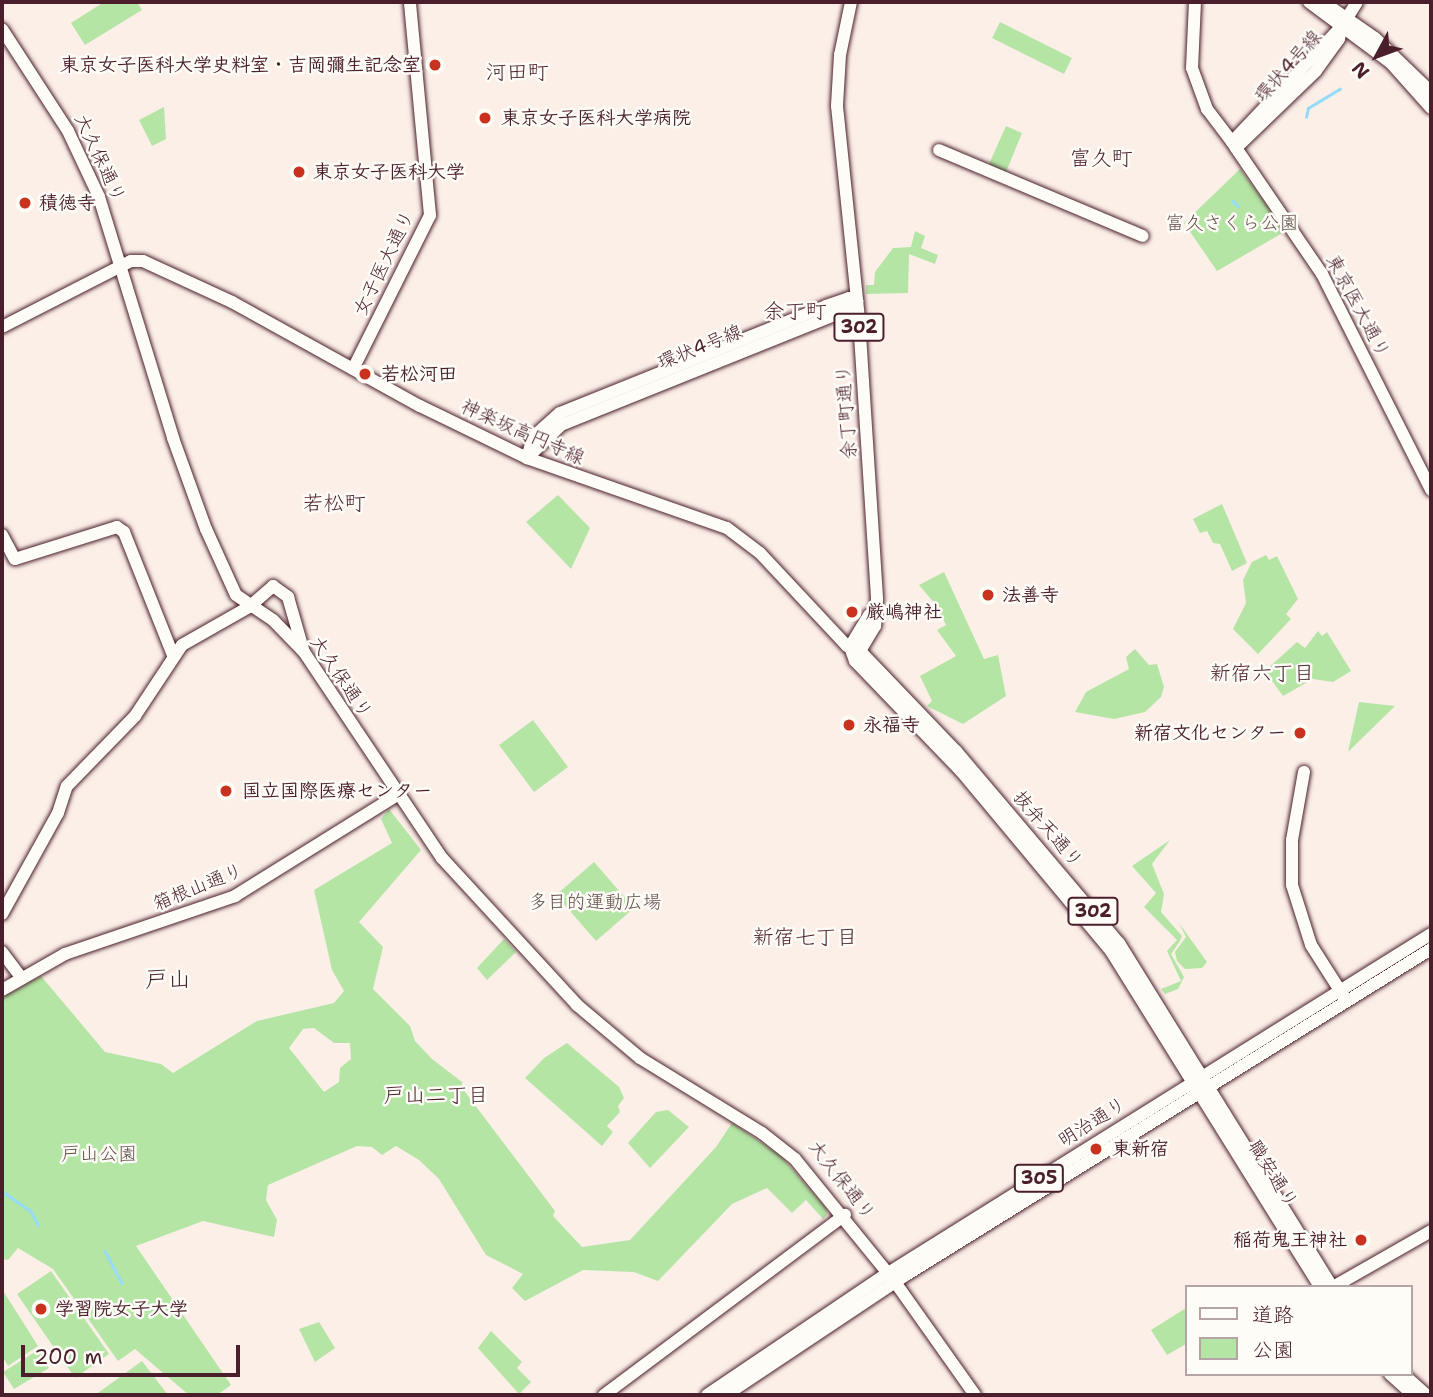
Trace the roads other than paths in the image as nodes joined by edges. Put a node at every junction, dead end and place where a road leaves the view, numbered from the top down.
1 (410, 2) edge
2 (843, 2) edge
3 (851, 2) edge
4 (1195, 2) edge
5 (1309, 2) edge
6 (1324, 2) edge
7 (1357, 2) edge
8 (1345, 22) junction
9 (2, 29) edge
10 (1431, 92) edge
11 (1431, 108) edge
12 (1234, 145) junction
13 (939, 150) dead end
14 (1143, 236) dead end
15 (122, 265) junction
16 (852, 303) junction
17 (2, 327) edge
18 (353, 369) junction
19 (527, 458) junction
20 (1431, 490) edge
21 (2, 536) edge
22 (249, 607) junction
23 (855, 648) junction
24 (304, 652) junction
25 (173, 655) junction
26 (940, 758) dead end
27 (1304, 772) dead end
28 (397, 795) junction
29 (1043, 869) junction
30 (2, 914) edge
31 (1431, 934) edge
32 (1431, 948) edge
33 (2, 952) edge
34 (21, 977) junction
35 (2, 990) edge
36 (1343, 995) junction
37 (1199, 1084) junction
38 (843, 1217) junction
39 (1431, 1231) edge
40 (891, 1278) junction
41 (1320, 1285) edge
42 (1332, 1285) edge
43 (1336, 1285) edge
44 (1392, 1376) edge
45 (1405, 1376) edge
46 (604, 1395) edge
47 (707, 1395) edge
48 (726, 1395) edge
49 (975, 1395) edge
50 (1413, 1395) edge
51 (1426, 1395) edge

1 - 18 main road, 女子医大通り
2 - 16 main road, 余丁町通り / 302
3 - 16 main road, 余丁町通り / 302
4 - 12 main road, 東京医大通り
5 - 8 main road
6 - 8 main road
7 - 8 main road, 環状4号線
8 - 10 main road
8 - 11 main road
8 - 12 main road, 環状4号線
9 - 15 main road, 大久保通り
12 - 20 main road, 東京医大通り
13 - 14 main road
15 - 17 main road
15 - 18 main road, 神楽坂高円寺線
15 - 22 main road, 大久保通り
16 - 19 main road, 環状4号線 / 302
16 - 23 main road, 余丁町通り / 302
18 - 19 main road, 神楽坂高円寺線
19 - 23 main road, 神楽坂高円寺線
21 - 25 main road
22 - 24 main road, 大久保通り
22 - 24 main road
22 - 25 main road
23 - 29 main road, 抜弁天通り / 302
23 - 37 main road, 抜弁天通り / 302
24 - 28 main road, 大久保通り
25 - 30 main road
26 - 29 main road
27 - 36 main road
28 - 34 main road, 箱根山通り
28 - 38 main road, 大久保通り
29 - 37 main road, 抜弁天通り / 302
31 - 36 main road, 明治通り / 305
32 - 36 main road, 明治通り / 305
33 - 34 main road
34 - 35 main road, 箱根山通り
36 - 37 main road, 明治通り / 305
37 - 40 main road, 明治通り / 305
37 - 41 main road, 職安通り / 302
37 - 42 main road, 職安通り / 302
38 - 40 main road, 大久保通り
38 - 46 main road
39 - 43 main road
40 - 47 main road, 明治通り / 305
40 - 48 main road, 明治通り / 305
40 - 49 main road, 大久保通り
44 - 50 main road
45 - 51 main road

